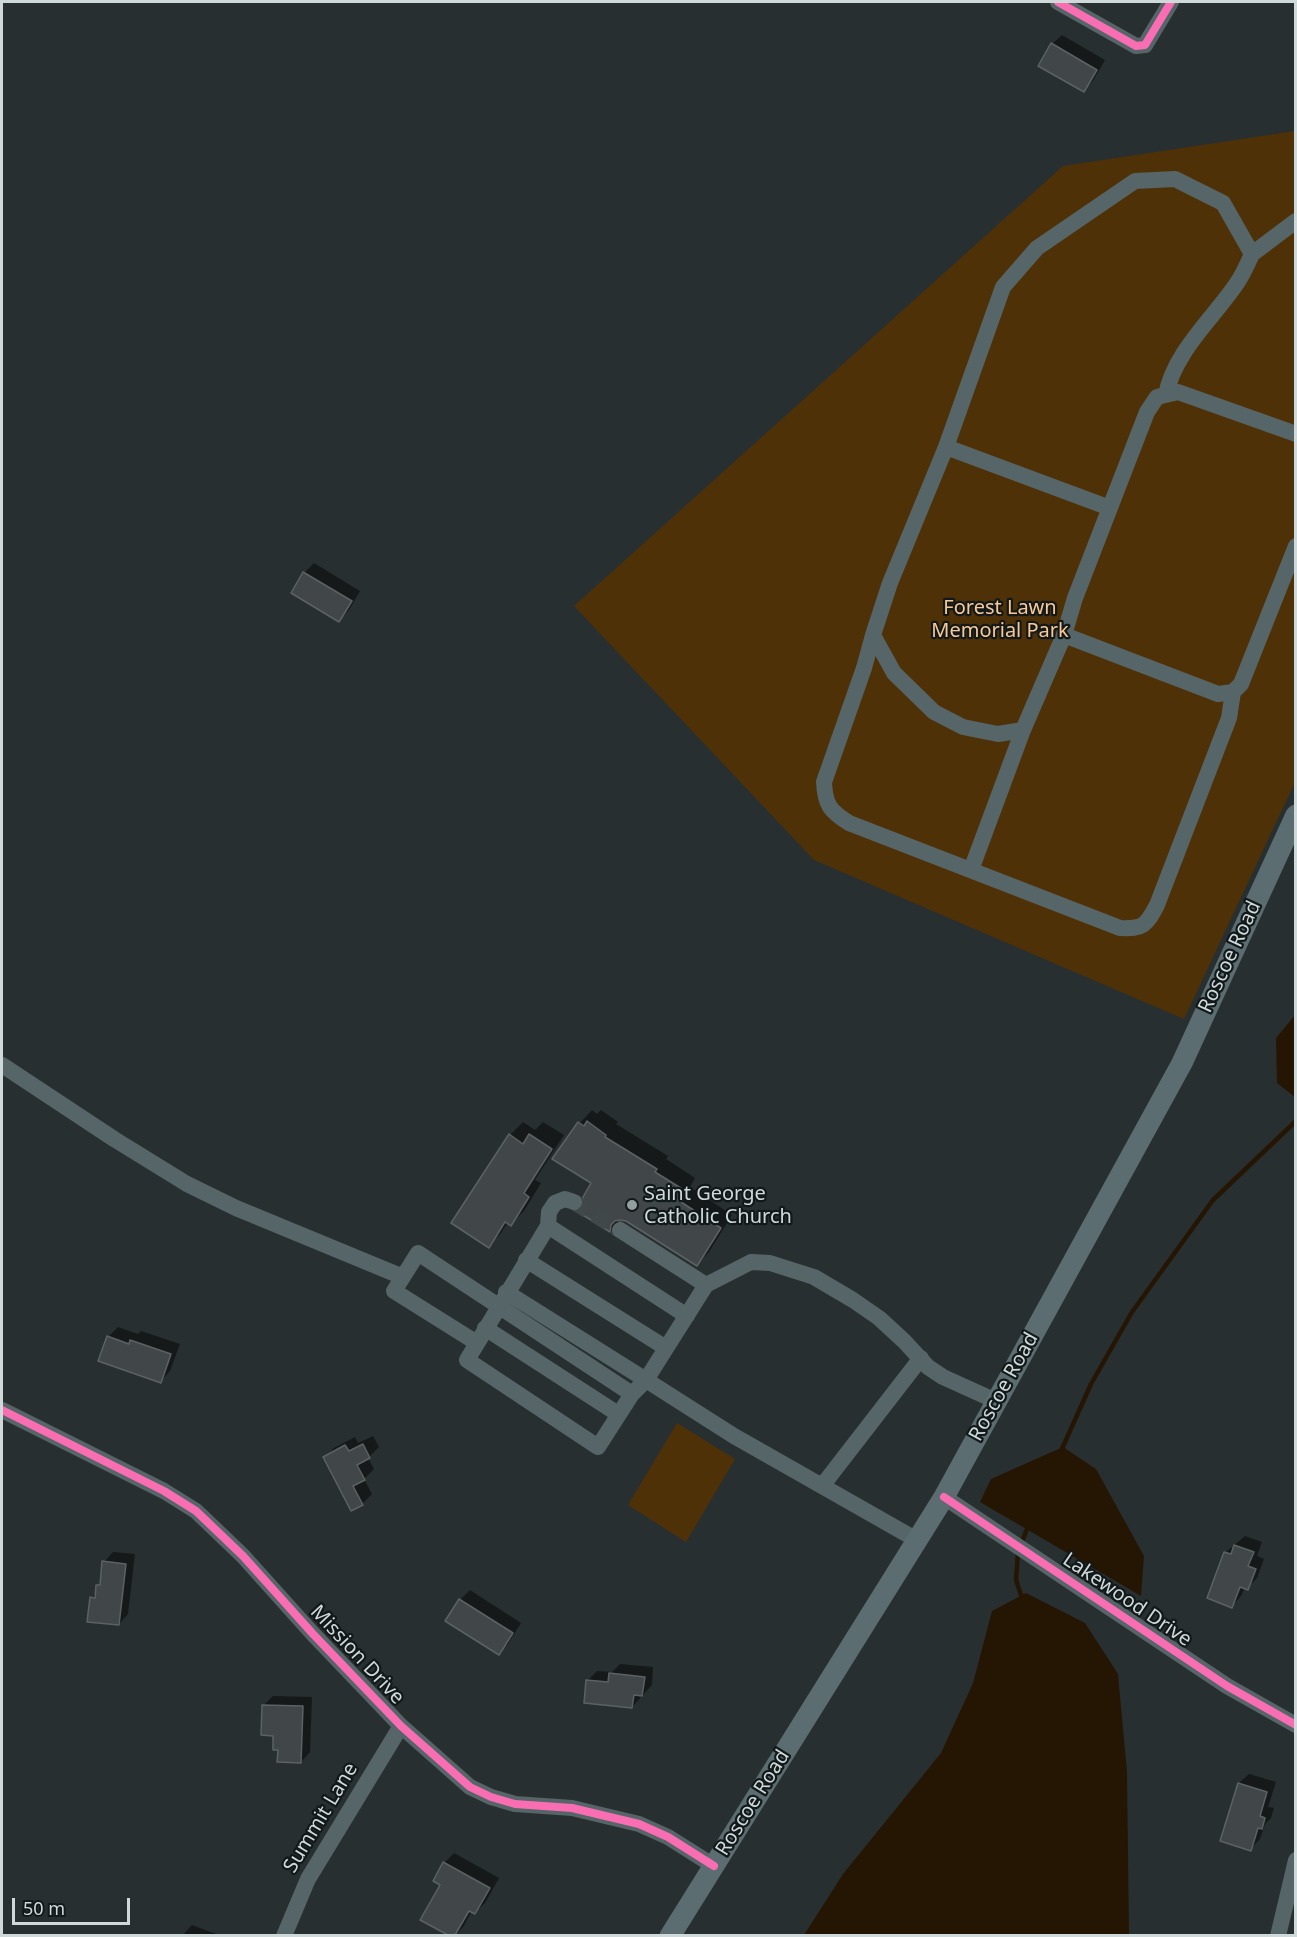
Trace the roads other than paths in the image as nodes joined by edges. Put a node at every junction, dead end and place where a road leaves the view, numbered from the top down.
1 (1058, 2) edge
2 (1172, 2) edge
3 (1296, 221) edge
4 (1252, 254) junction
5 (1166, 395) junction
6 (1296, 434) edge
7 (946, 447) junction
8 (1110, 508) junction
9 (1296, 546) edge
10 (1290, 579) edge
11 (873, 635) junction
12 (1064, 635) junction
13 (1233, 692) junction
14 (1023, 730) junction
15 (1296, 815) edge
16 (971, 870) junction
17 (2, 1065) edge
18 (574, 1202) dead end
19 (548, 1226) junction
20 (620, 1230) tunnel mouth
21 (526, 1260) junction
22 (403, 1277) junction
23 (706, 1285) junction
24 (502, 1299) junction
25 (687, 1316) junction
26 (485, 1328) junction
27 (477, 1343) junction
28 (666, 1348) junction
29 (921, 1358) junction
30 (646, 1380) junction
31 (632, 1394) junction
32 (996, 1401) junction
33 (2, 1410) edge
34 (618, 1414) junction
35 (822, 1486) junction
36 (944, 1497) junction
37 (917, 1540) junction
38 (1296, 1725) edge
39 (401, 1726) junction
40 (1296, 1860) edge
41 (714, 1866) junction
42 (284, 1935) edge
43 (670, 1935) edge
44 (1278, 1935) edge

1 - 2 street
3 - 4 street
4 - 5 street
4 - 7 street
5 - 6 street
5 - 8 street
7 - 8 street
7 - 11 street
8 - 12 street
9 - 10 street
10 - 13 street
11 - 14 street
11 - 16 street
12 - 13 street
12 - 14 street
13 - 16 street
14 - 16 street
15 - 32 main road, Roscoe Road
17 - 22 street
18 - 19 street
19 - 21 street
19 - 25 street
20 - 23 street
21 - 24 street
21 - 28 street
22 - 24 street
22 - 27 street
23 - 25 street
23 - 29 street
24 - 26 street
24 - 30 street
24 - 31 street
25 - 28 street
26 - 27 street
26 - 34 street
27 - 34 street
28 - 30 street
29 - 32 street
29 - 35 street
30 - 31 street
30 - 35 street
31 - 34 street
32 - 36 main road, Roscoe Road
33 - 39 street, Mission Drive
35 - 37 street
36 - 37 main road, Roscoe Road
36 - 38 street, Lakewood Drive
37 - 41 main road, Roscoe Road
39 - 41 street, Mission Drive
39 - 42 street, Summit Lane
40 - 44 street
41 - 43 main road, Roscoe Road

